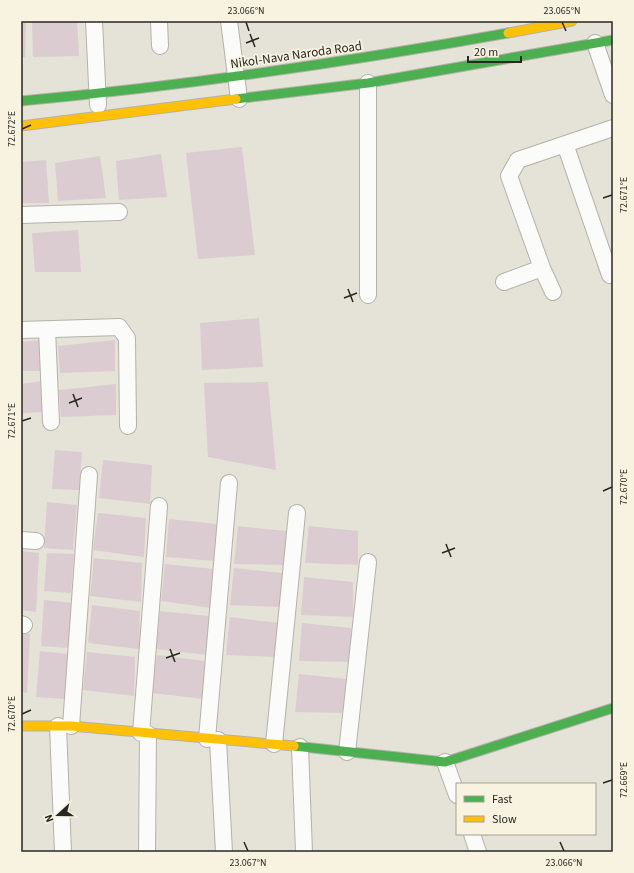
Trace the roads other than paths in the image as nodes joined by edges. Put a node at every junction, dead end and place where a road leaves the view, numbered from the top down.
1 (94, 21) edge
2 (158, 21) edge
3 (229, 21) edge
4 (572, 21) edge
5 (613, 40) edge
6 (595, 43) junction
7 (160, 46) dead end
8 (236, 75) junction
9 (368, 83) junction
10 (97, 94) junction
11 (613, 95) edge
12 (239, 99) junction
13 (21, 101) edge
14 (98, 117) junction
15 (21, 126) edge
16 (613, 128) edge
17 (565, 144) junction
18 (119, 212) dead end
19 (21, 215) edge
20 (542, 268) junction
21 (610, 275) dead end
22 (504, 282) dead end
23 (553, 292) dead end
24 (368, 295) dead end
25 (21, 330) edge
26 (46, 330) junction
27 (51, 422) dead end
28 (128, 426) dead end
29 (89, 475) dead end
30 (229, 483) dead end
31 (159, 506) dead end
32 (297, 513) dead end
33 (368, 562) dead end
34 (613, 708) edge
35 (21, 726) edge
36 (64, 726) junction
37 (144, 734) junction
38 (212, 740) junction
39 (274, 744) junction
40 (300, 747) junction
41 (347, 752) junction
42 (445, 762) junction
43 (456, 792) edge
44 (472, 835) edge
45 (63, 852) edge
46 (147, 852) edge
47 (224, 852) edge
48 (304, 852) edge
49 (478, 852) edge

1 - 10 street
2 - 7 street
3 - 8 street
4 - 8 street, Nikol-Nava Naroda Road
5 - 6 street
6 - 9 street
6 - 11 street
8 - 10 street, Nikol-Nava Naroda Road
8 - 12 street
9 - 12 street
9 - 24 street
10 - 13 street, Nikol-Nava Naroda Road
10 - 14 street
12 - 14 street
14 - 15 street
16 - 17 street
17 - 20 street
17 - 21 street
18 - 19 street
20 - 22 street
20 - 23 street
25 - 26 street
26 - 27 street
26 - 28 street
29 - 36 street
30 - 38 street
31 - 37 street
32 - 39 street
33 - 41 street
34 - 42 street
35 - 36 street
36 - 37 street
36 - 45 street
37 - 38 street
37 - 46 street
38 - 39 street
38 - 47 street
39 - 40 street
40 - 41 street
40 - 48 street
41 - 42 street
42 - 43 street
44 - 49 street

